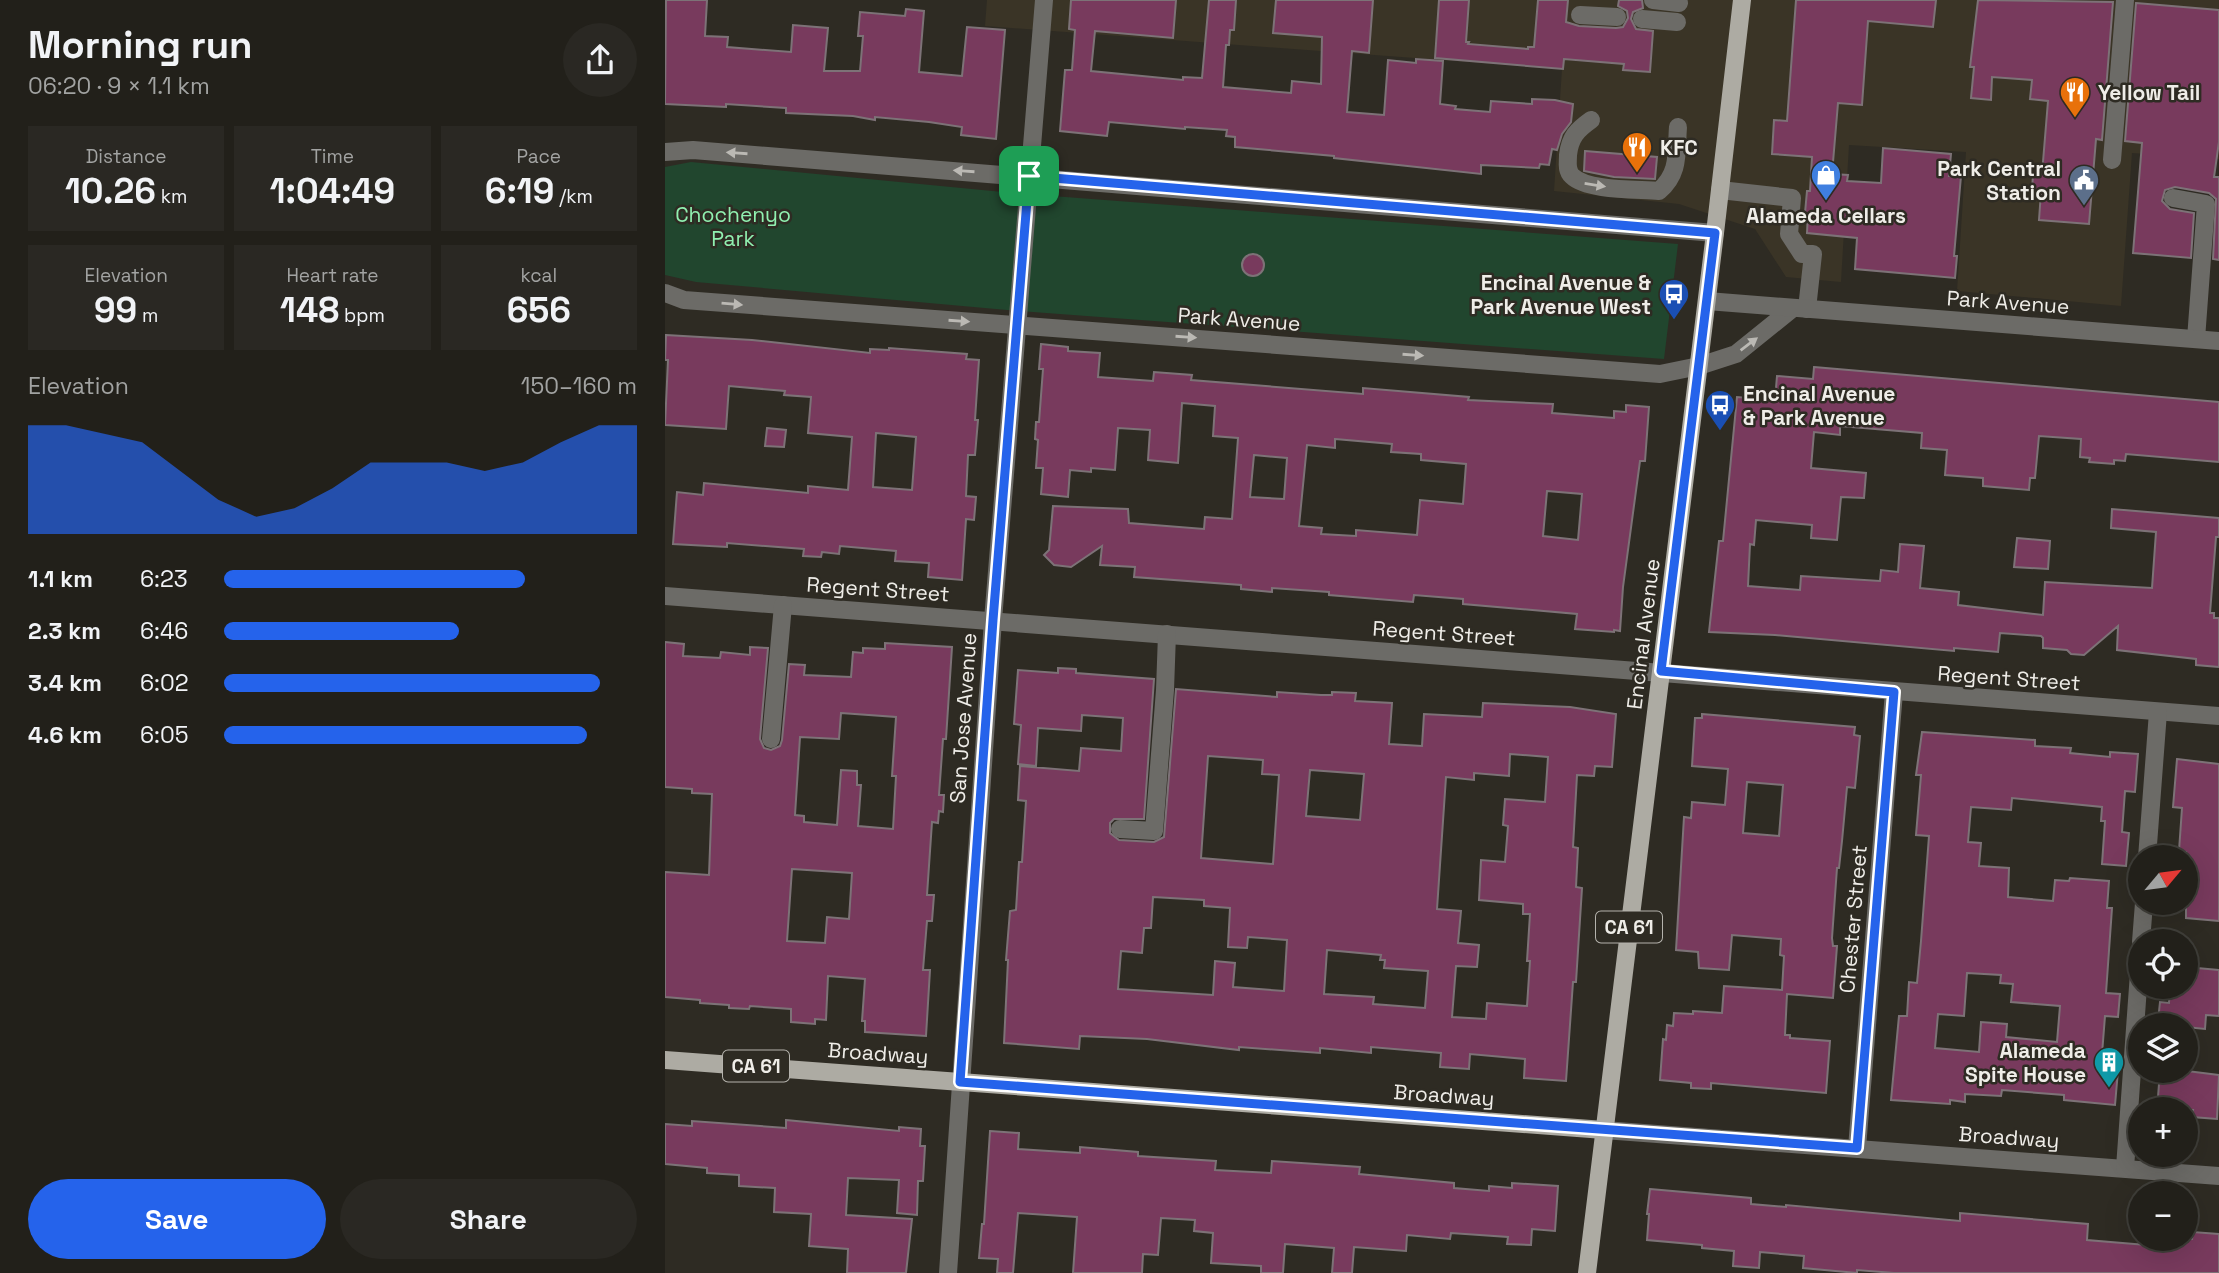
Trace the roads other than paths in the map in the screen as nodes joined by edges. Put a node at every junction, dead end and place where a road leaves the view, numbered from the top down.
1 (1044, 0) edge
2 (1653, 0) edge
3 (1677, 0) edge
4 (1742, 0) edge
5 (2125, 0) edge
6 (1580, 15) dead end
7 (1617, 18) dead end
8 (1642, 19) dead end
9 (1677, 22) dead end
10 (1591, 120) dead end
11 (1678, 127) dead end
12 (665, 152) edge
13 (2112, 160) dead end
14 (1029, 176) junction
15 (1720, 190) junction
16 (2173, 198) dead end
17 (1715, 233) junction
18 (665, 293) edge
19 (1707, 301) junction
20 (1800, 309) junction
21 (1017, 325) junction
22 (2196, 339) junction
23 (2219, 341) edge
24 (1699, 366) junction
25 (665, 596) edge
26 (783, 605) junction
27 (993, 620) junction
28 (1167, 634) junction
29 (1661, 671) junction
30 (1894, 692) junction
31 (2158, 712) junction
32 (2219, 716) edge
33 (771, 738) dead end
34 (1120, 829) dead end
35 (2148, 845) edge
36 (2137, 999) edge
37 (665, 1060) edge
38 (960, 1082) junction
39 (1604, 1130) junction
40 (1857, 1148) junction
41 (2125, 1168) junction
42 (2219, 1175) edge
43 (948, 1273) edge
44 (1587, 1273) edge

1 - 14 street, San Jose Avenue
2 - 3 street
4 - 15 main road, Encinal Avenue / CA 61
5 - 13 street
6 - 7 street
8 - 9 street
10 -> 11 street
14 -> 12 street
14 - 17 street
14 - 21 street, San Jose Avenue
15 - 17 main road, Encinal Avenue / CA 61
15 - 20 street
16 - 22 street
17 - 19 main road, Encinal Avenue / CA 61
18 -> 21 street, Park Avenue
19 - 20 street, Park Avenue
19 - 24 main road, Encinal Avenue / CA 61
20 - 22 street, Park Avenue
24 -> 20 street, Park Avenue
21 -> 24 street, Park Avenue
21 - 27 street, San Jose Avenue
22 - 23 street, Park Avenue
24 - 29 main road, Encinal Avenue / CA 61
25 - 26 street, Regent Street
26 - 27 street, Regent Street
26 - 33 street
27 - 28 street, Regent Street
27 - 38 street, San Jose Avenue
28 - 29 street, Regent Street
28 - 34 street
29 - 30 street, Regent Street
29 - 39 main road, Encinal Avenue / CA 61
30 - 31 street, Regent Street
30 - 40 street, Chester Street
31 - 32 street, Regent Street
31 - 35 street
36 - 41 street
37 - 38 main road, Broadway / CA 61
38 - 39 main road, Broadway / CA 61
38 - 43 street, San Jose Avenue
39 - 40 street, Broadway
39 - 44 main road, Encinal Avenue
40 - 41 street, Broadway
41 - 42 street, Broadway

